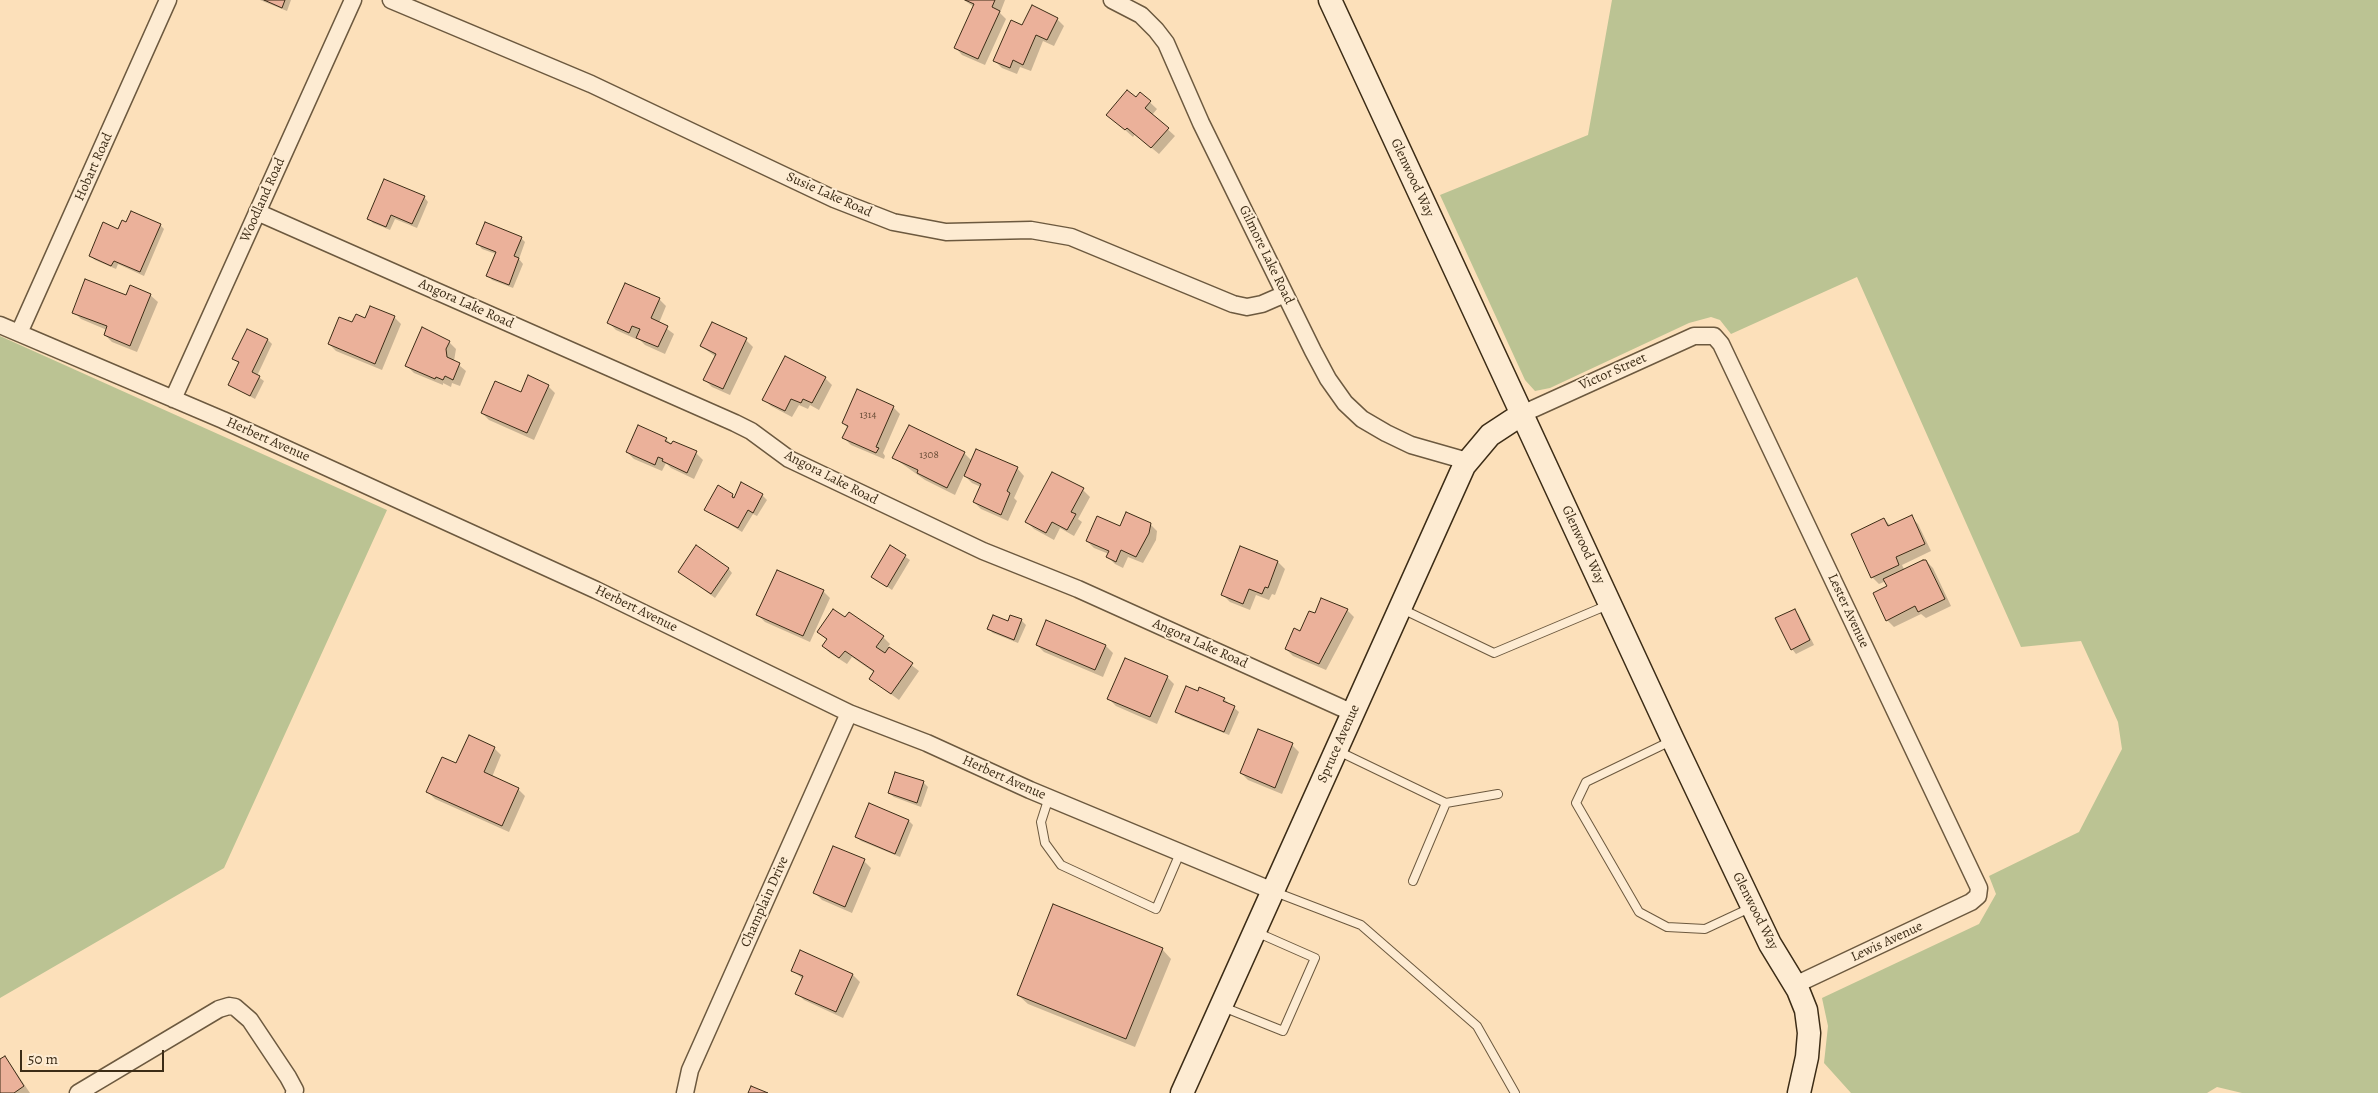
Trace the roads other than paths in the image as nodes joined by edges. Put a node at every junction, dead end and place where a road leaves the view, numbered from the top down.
1 (168, 0) edge
2 (352, 0) edge
3 (391, 0) edge
4 (1112, 0) edge
5 (1330, 0) edge
6 (257, 212) junction
7 (1285, 294) junction
8 (0, 325) edge
9 (19, 333) junction
10 (1706, 334) joint
11 (173, 399) junction
12 (1522, 414) junction
13 (1467, 461) junction
14 (1610, 604) junction
15 (1400, 608) junction
16 (849, 713) junction
17 (1353, 713) junction
18 (1673, 740) junction
19 (1336, 751) junction
20 (1498, 794) dead end
21 (1049, 798) junction
22 (1446, 803) junction
23 (1180, 853) junction
24 (1413, 882) dead end
25 (1273, 891) junction
26 (1978, 896) joint
27 (1752, 906) junction
28 (1255, 931) junction
29 (1795, 985) junction
30 (1221, 1006) junction
31 (78, 1093) edge
32 (294, 1093) edge
33 (686, 1093) edge
34 (1182, 1093) edge
35 (1516, 1093) edge
36 (1799, 1093) edge

1 - 9 street, Hobart Road
2 - 6 street, Woodland Road
3 - 7 street, Susie Lake Road
4 - 7 street, Gilmore Lake Road
5 - 12 street, Glenwood Way
6 - 11 street, Woodland Road
6 - 17 street, Angora Lake Road
7 - 13 street, Gilmore Lake Road
8 - 9 street, Herbert Avenue
9 - 11 street, Herbert Avenue
10 - 12 street, Victor Street
10 - 26 street, Lester Avenue
11 - 16 street, Herbert Avenue
12 - 13 street, Spruce Avenue
12 - 14 street, Glenwood Way
13 - 15 street, Spruce Avenue
14 - 15 lane
14 - 18 street, Glenwood Way
15 - 17 street, Spruce Avenue
16 - 21 street, Herbert Avenue
16 - 33 street, Champlain Drive
17 - 19 street, Spruce Avenue
18 - 27 street, Glenwood Way
18 - 27 lane
19 - 22 lane
19 - 25 street, Spruce Avenue
20 - 22 lane
21 - 23 street, Herbert Avenue
21 - 23 lane
22 - 24 lane
23 - 25 street, Herbert Avenue
25 - 28 street, Spruce Avenue
25 - 35 lane
26 - 29 street, Lewis Avenue
27 - 29 street, Glenwood Way
28 - 30 street, Spruce Avenue
28 - 30 lane
29 - 36 street, Glenwood Way
30 - 34 street, Spruce Avenue
31 - 32 street

